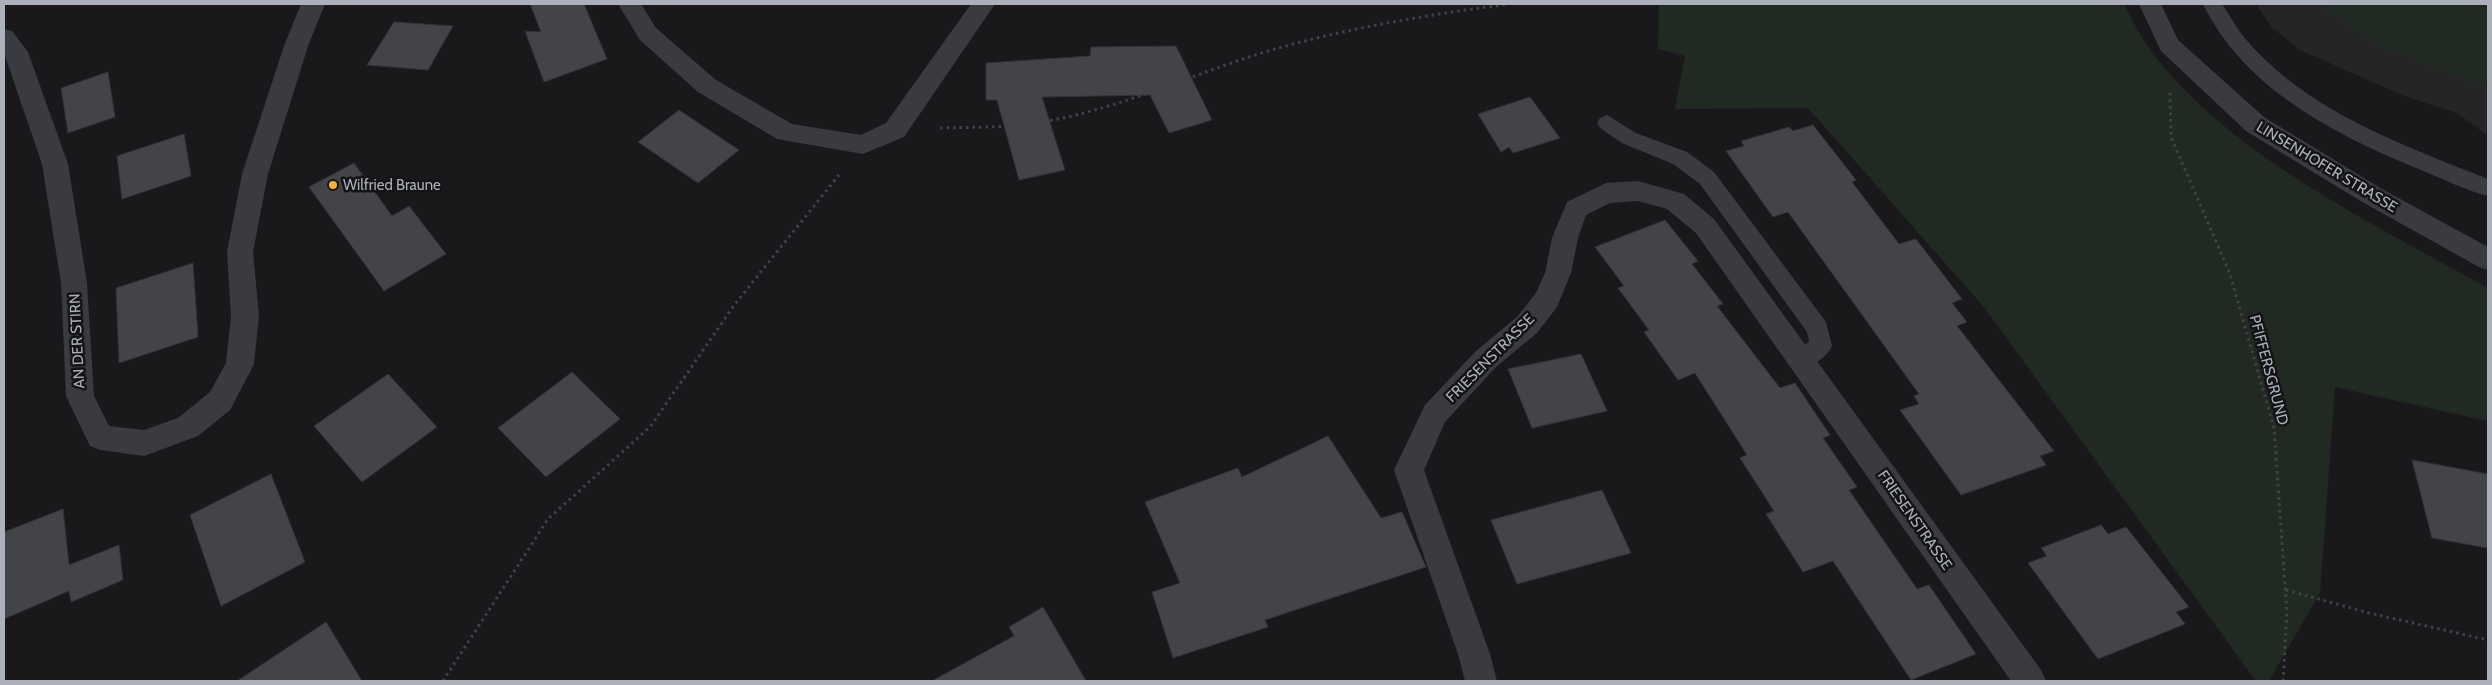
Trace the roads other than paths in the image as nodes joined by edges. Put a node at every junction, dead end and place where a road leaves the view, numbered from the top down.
1 (313, 4) edge
2 (629, 4) edge
3 (983, 4) edge
4 (2150, 4) edge
5 (2212, 4) edge
6 (4, 37) edge
7 (1606, 123) dead end
8 (2488, 188) edge
9 (2488, 259) edge
10 (1801, 359) junction
11 (1481, 681) edge
12 (2030, 681) edge

1 - 6 street, AN DER STIRN
2 - 3 street
4 - 9 street, LINSENHOFER STRASSE
5 - 8 lane
7 - 10 lane
10 - 11 street, FRIESENSTRASSE
10 - 12 street, FRIESENSTRASSE

